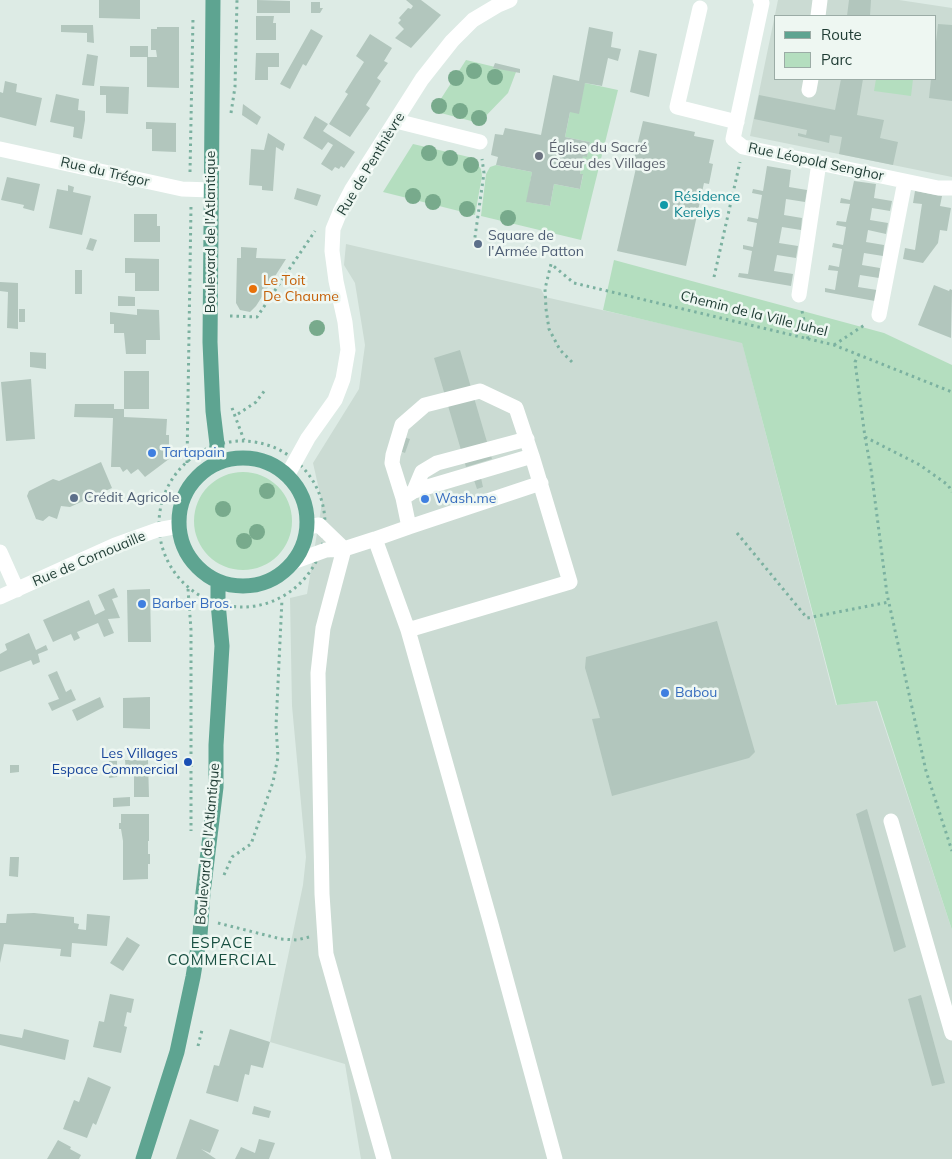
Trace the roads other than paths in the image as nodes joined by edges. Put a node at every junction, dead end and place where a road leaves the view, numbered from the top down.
1 (213, 0) edge
2 (480, 0) edge
3 (510, 0) edge
4 (760, 0) edge
5 (820, 0) edge
6 (700, 8) dead end
7 (818, 15) edge
8 (474, 20) junction
9 (396, 121) junction
10 (737, 122) junction
11 (480, 142) road end
12 (0, 149) edge
13 (819, 163) junction
14 (905, 181) junction
15 (952, 188) edge
16 (211, 190) junction
17 (799, 295) road end
18 (880, 315) road end
19 (526, 439) junction
20 (532, 456) junction
21 (216, 464) junction
22 (287, 476) junction
23 (540, 483) junction
24 (408, 494) junction
25 (179, 526) junction
26 (307, 527) junction
27 (409, 527) junction
28 (375, 539) junction
29 (344, 549) junction
30 (0, 552) edge
31 (293, 562) junction
32 (218, 582) junction
33 (17, 590) junction
34 (0, 597) edge
35 (408, 630) junction
36 (891, 821) dead end
37 (952, 1033) edge
38 (144, 1159) edge
39 (384, 1159) edge
40 (554, 1159) edge

1 - 16 main road, Boulevard de l'Atlantique
2 - 8 street
3 - 8 street, Rue de Penthièvre
4 - 10 street, Rue Léopold Senghor
5 - 7 street
6 - 10 street
8 - 9 street, Rue de Penthièvre
9 - 11 street
9 - 22 street, Rue de Penthièvre
10 - 13 street, Rue Léopold Senghor
12 - 16 street, Rue du Trégor
13 - 14 street, Rue Léopold Senghor
13 - 17 street
14 - 15 street, Rue Léopold Senghor
14 - 18 street
16 - 21 main road, Boulevard de l'Atlantique
19 - 20 street
19 - 24 street
19 - 24 street
20 - 23 street
20 - 24 street
21 - 22 main road
21 - 25 main road
22 - 26 main road
23 - 27 street
23 - 35 street
24 - 27 street
25 - 32 main road
25 - 33 street, Rue de Cornouaille
26 - 29 street
26 - 31 main road
27 - 28 street
28 - 29 street
28 - 35 street
29 - 31 street
29 - 39 street
30 - 33 street
31 - 32 main road
32 - 38 main road, Boulevard de l'Atlantique
33 - 34 street, Rue de Cornouaille
35 - 40 street
36 - 37 street

